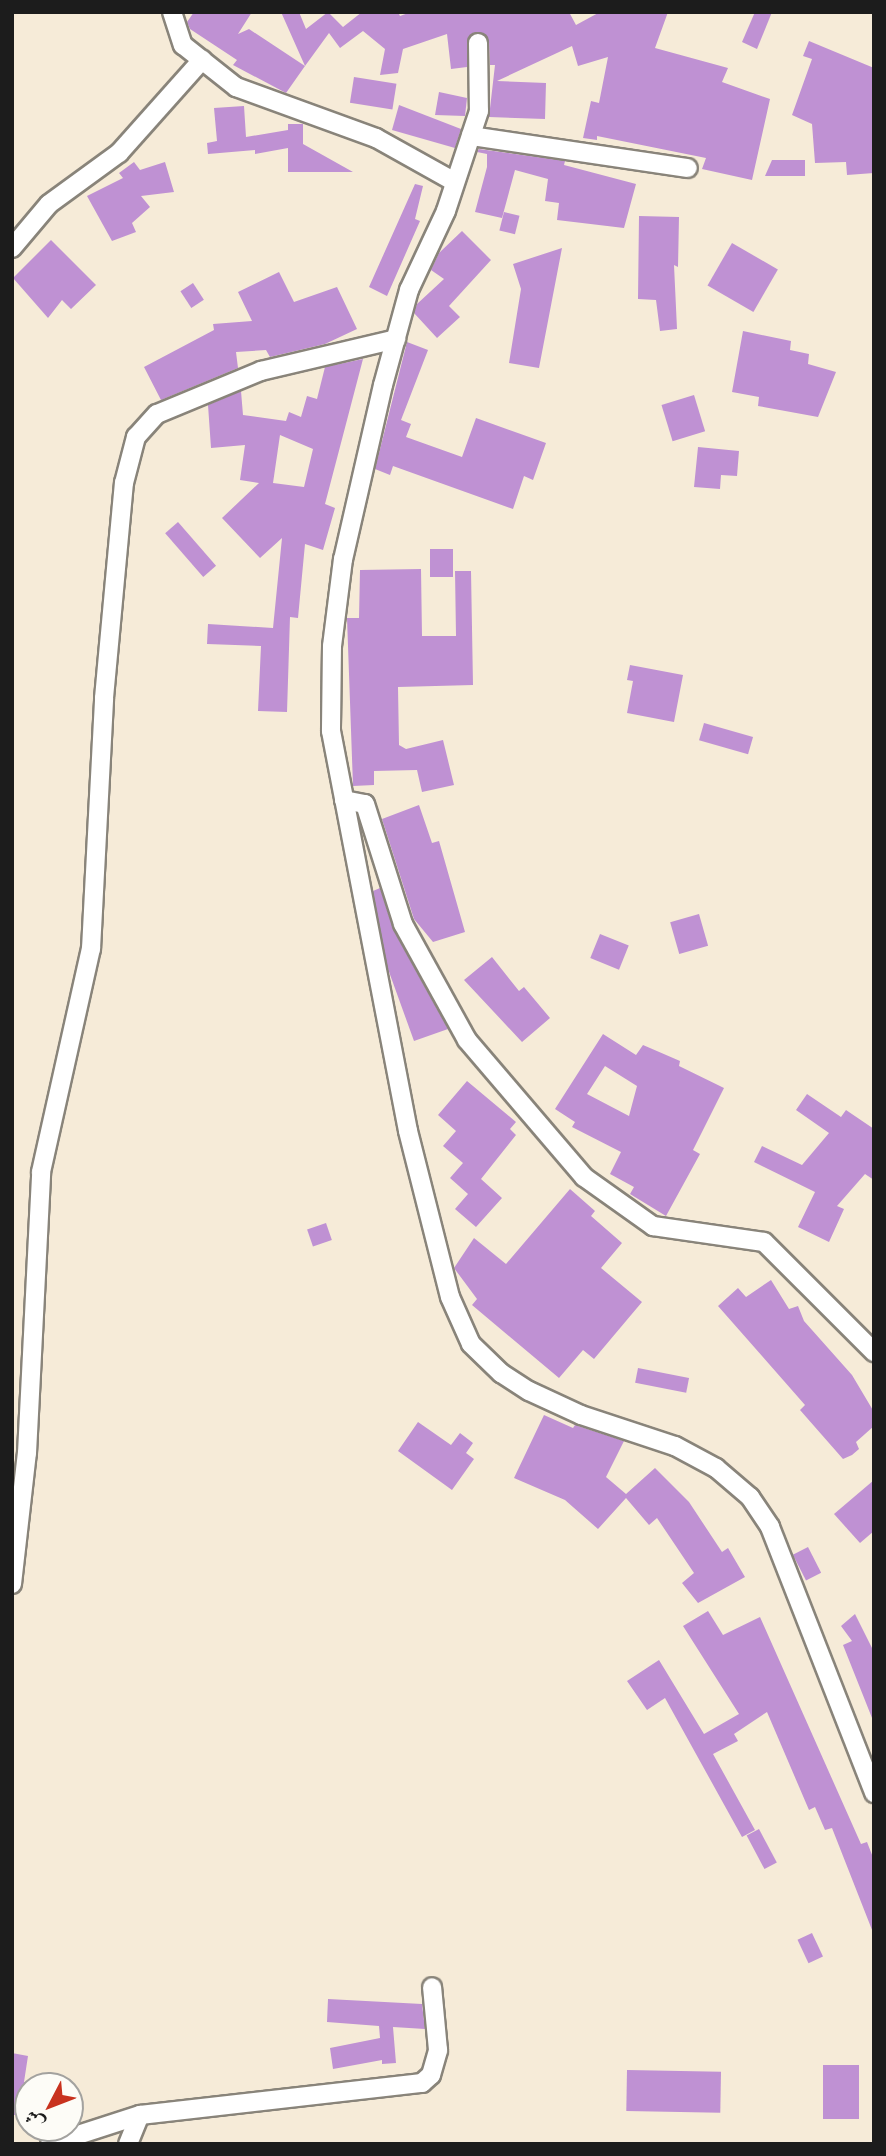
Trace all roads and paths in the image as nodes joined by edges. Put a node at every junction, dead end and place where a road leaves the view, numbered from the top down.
1 (172, 12) edge
2 (478, 43) dead end
3 (202, 60) junction
4 (471, 136) junction
5 (688, 168) dead end
6 (456, 181) junction
7 (12, 248) edge
8 (396, 339) junction
9 (344, 800) junction
10 (874, 1352) edge
11 (12, 1584) edge
12 (874, 1793) edge
13 (432, 1987) dead end
14 (139, 2115) junction
15 (50, 2144) edge
16 (128, 2144) edge

1 - 3 street
2 - 4 street
3 - 6 street
3 - 7 street
4 - 5 street
4 - 6 street
6 - 8 street
8 - 9 street
8 - 11 street
9 - 10 street
9 - 12 street
13 - 14 street
14 - 15 street
14 - 16 street

